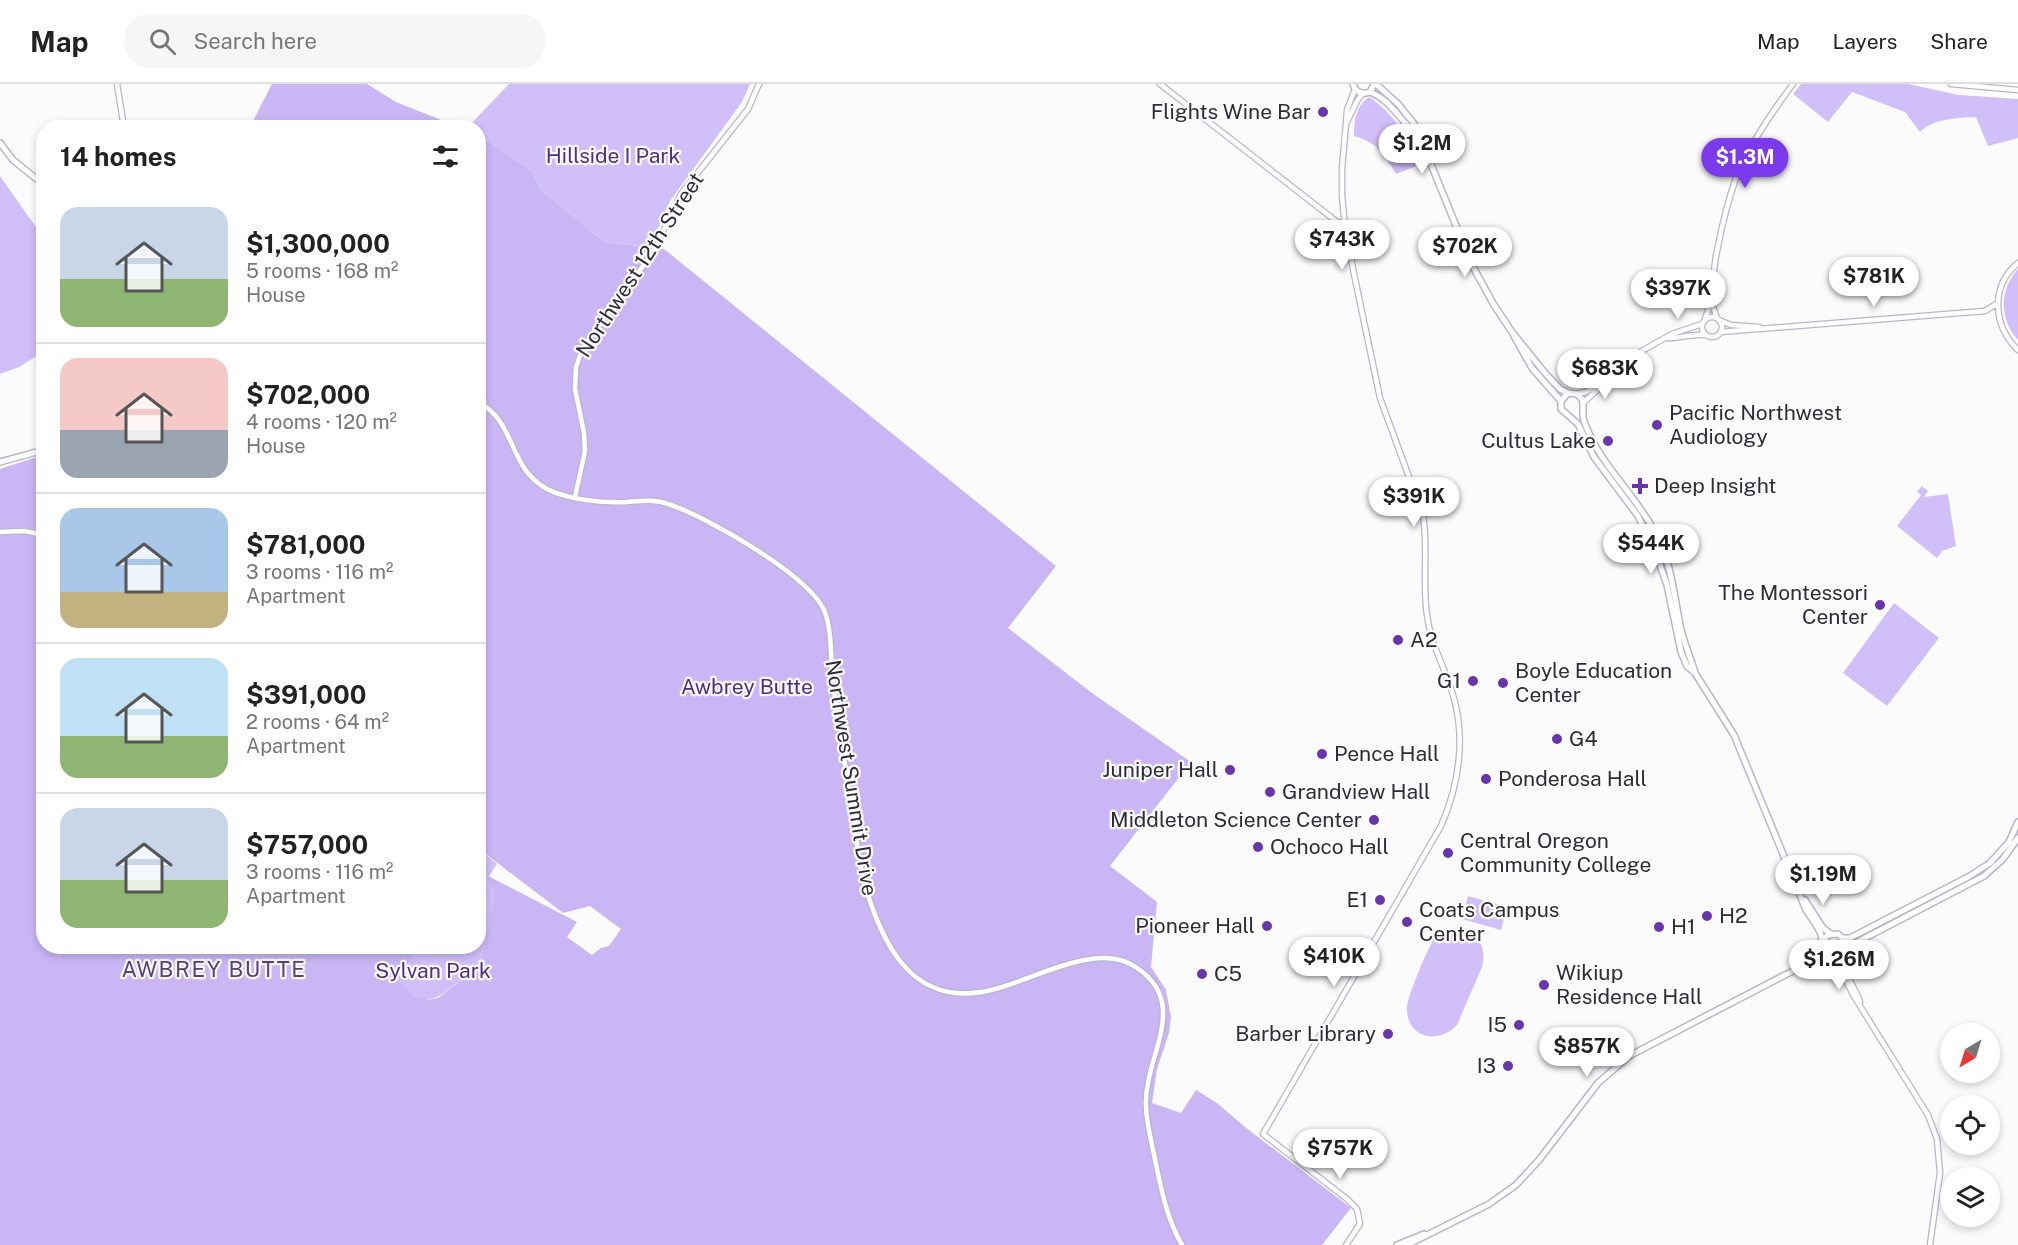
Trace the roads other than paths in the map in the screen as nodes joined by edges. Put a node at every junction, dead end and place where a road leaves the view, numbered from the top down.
1 (117, 84) edge
2 (759, 84) edge
3 (1160, 84) edge
4 (1375, 84) edge
5 (1793, 84) edge
6 (1951, 84) edge
7 (1354, 87) edge
8 (2018, 90) edge
9 (1370, 92) junction
10 (1363, 93) junction
11 (123, 120) edge
12 (1346, 124) junction
13 (1417, 134) junction
14 (0, 143) edge
15 (36, 179) edge
16 (1345, 228) junction
17 (2018, 263) edge
18 (1711, 300) junction
19 (1998, 303) junction
20 (1985, 311) junction
21 (1999, 316) junction
22 (1719, 320) junction
23 (1703, 322) junction
24 (1764, 327) junction
25 (1512, 332) junction
26 (1721, 332) junction
27 (1705, 334) junction
28 (1668, 338) junction
29 (2018, 350) edge
30 (1609, 380) junction
31 (1568, 393) junction
32 (1577, 394) junction
33 (1561, 401) junction
34 (1584, 402) junction
35 (486, 407) edge
36 (1582, 412) junction
37 (1572, 418) junction
38 (36, 452) edge
39 (0, 462) edge
40 (575, 497) junction
41 (0, 532) edge
42 (36, 533) edge
43 (1695, 673) junction
44 (2018, 822) edge
45 (2018, 838) edge
46 (1800, 892) junction
47 (1831, 934) junction
48 (1843, 938) junction
49 (1821, 945) junction
50 (1846, 948) junction
51 (1843, 954) junction
52 (1829, 958) junction
53 (1783, 976) junction
54 (1862, 1008) junction
55 (1428, 1233) junction
56 (1182, 1245) edge
57 (1346, 1245) edge
58 (1397, 1245) edge
59 (1407, 1245) edge
60 (1929, 1245) edge

1 - 11 street
2 - 40 street, Northwest 12th Street
3 - 16 street
4 - 9 main road
4 - 13 main road
5 - 18 street
6 - 8 street
7 - 10 main road
7 - 12 street
9 - 10 main road
9 - 13 main road
10 - 12 street
12 - 16 street
13 - 25 main road
14 - 15 main road
16 - 57 street
17 - 19 street
18 - 22 street
18 - 23 street
19 - 20 street
19 - 21 street
20 - 21 street
20 - 24 street
21 - 29 street
22 - 23 street
22 - 24 street
22 - 26 street
23 - 27 street
23 - 28 street
24 - 26 street
25 - 31 main road
25 - 33 main road
26 - 27 street
27 - 28 street
28 - 30 street
30 - 32 street
30 - 34 street
31 - 32 main road
31 - 33 main road
32 - 34 main road
33 - 37 main road
34 - 36 main road
35 - 40 street, Northwest Summit Drive
36 - 37 main road
36 - 43 main road
37 - 43 main road
38 - 39 main road
40 - 56 street, Northwest Summit Drive
41 - 42 street
43 - 46 main road
44 - 48 main road
45 - 50 main road
46 - 47 main road
46 - 49 main road
47 - 48 main road
47 - 49 main road
48 - 50 main road
49 - 52 main road
49 - 53 main road
50 - 51 main road
51 - 52 main road
51 - 54 street
52 - 53 main road
52 - 54 street
53 - 55 main road
54 - 60 street
55 - 58 main road
55 - 59 main road

